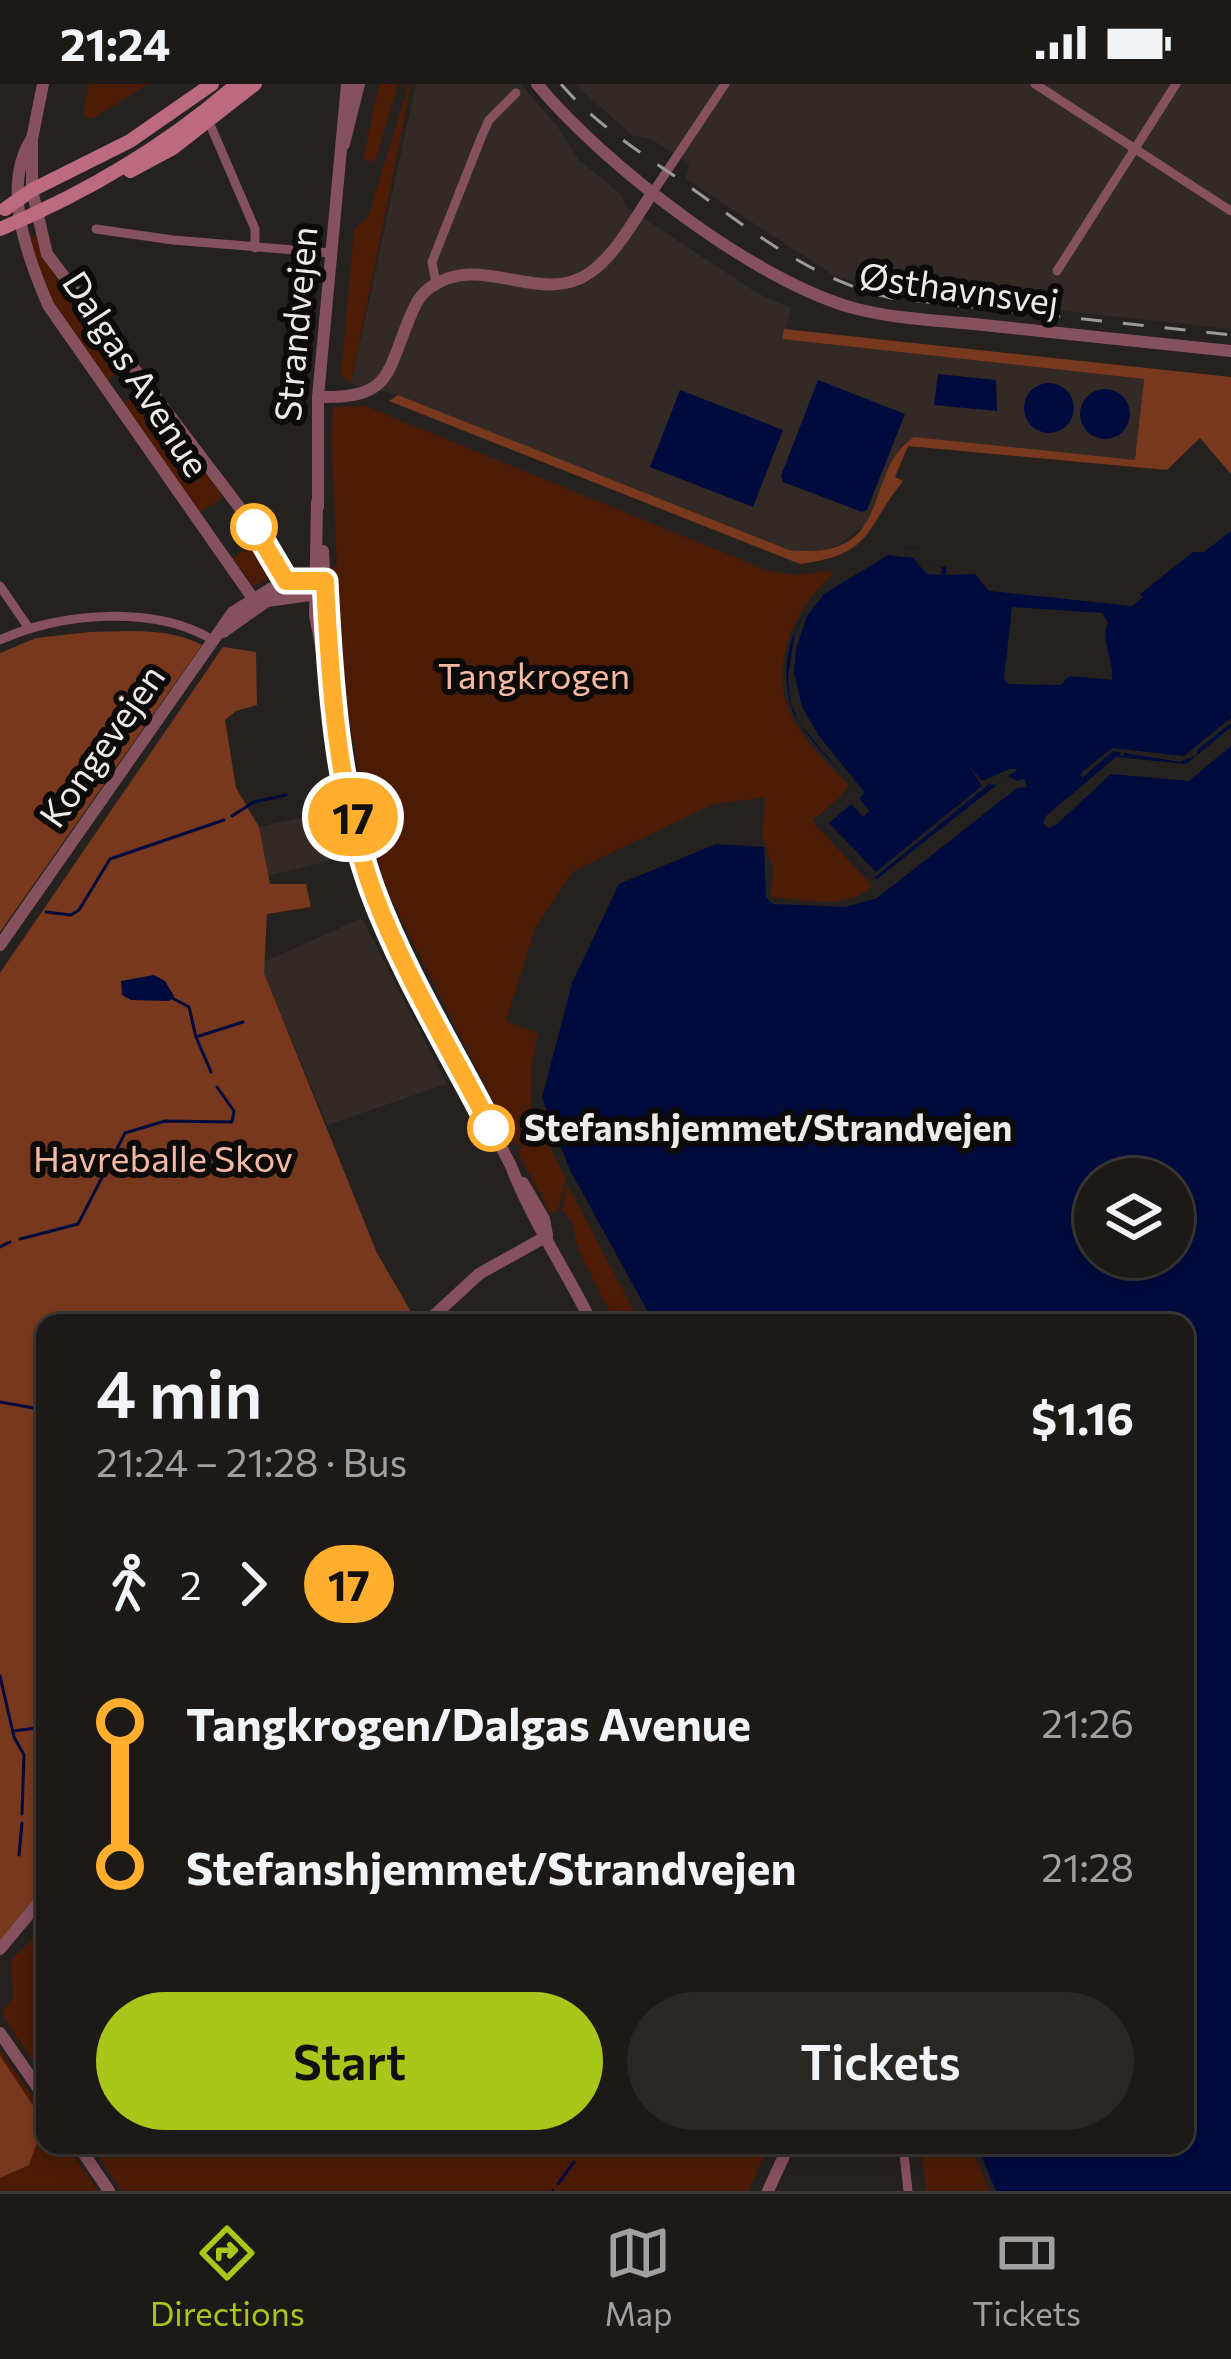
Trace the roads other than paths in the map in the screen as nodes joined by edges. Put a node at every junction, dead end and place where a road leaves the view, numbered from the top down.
1 (44, 84) edge
2 (237, 84) edge
3 (255, 84) edge
4 (347, 84) edge
5 (359, 84) edge
6 (537, 84) edge
7 (724, 84) edge
8 (1035, 84) edge
9 (1176, 84) edge
10 (204, 87) edge
11 (516, 94) dead end
12 (209, 122) junction
13 (164, 139) junction
14 (1135, 147) junction
15 (342, 151) junction
16 (82, 192) junction
17 (653, 192) junction
18 (21, 205) edge
19 (1231, 211) edge
20 (0, 229) edge
21 (96, 229) dead end
22 (255, 248) junction
23 (331, 253) junction
24 (1057, 271) dead end
25 (436, 284) junction
26 (1231, 351) edge
27 (319, 397) junction
28 (290, 583) junction
29 (0, 586) edge
30 (320, 587) junction
31 (252, 597) junction
32 (267, 602) junction
33 (28, 627) junction
34 (0, 640) edge
35 (213, 640) junction
36 (0, 945) edge
37 (548, 1236) junction
38 (436, 1314) edge
39 (587, 1314) edge
40 (36, 1906) edge
41 (0, 1949) edge
42 (0, 2032) edge
43 (36, 2085) edge
44 (84, 2154) edge
45 (786, 2154) edge
46 (904, 2154) edge
47 (109, 2191) edge
48 (768, 2191) edge
49 (908, 2191) edge

1 - 18 street
2 - 13 main road
3 - 12 main road
4 - 15 street, Strandvejen
5 - 15 street, Strandvejen
6 - 17 street, Østhavnsvej
7 - 17 street
8 - 14 street
9 - 14 street
10 - 18 main road
11 - 25 street
12 - 16 main road
12 - 22 street
13 - 16 main road
13 - 18 main road
14 - 19 street
14 - 24 street
15 - 23 street, Strandvejen
16 - 18 main road
17 - 25 street
17 - 26 street, Østhavnsvej
18 - 20 main road
18 - 28 street, Dalgas Avenue
18 - 31 street, Dalgas Avenue
21 - 22 street
22 - 23 street
23 - 27 street, Strandvejen
25 - 27 street
27 - 30 street, Strandvejen
28 - 30 street
28 - 31 street
29 - 33 street
30 - 32 street
30 - 37 street, Strandvejen
31 - 32 street
31 - 35 street
32 - 35 street
33 - 34 street
33 - 35 street
35 - 36 street, Kongevejen
37 - 38 street
37 - 39 street, Strandvejen
40 - 41 street
42 - 43 street
44 - 47 street
45 - 48 street
46 - 49 street

